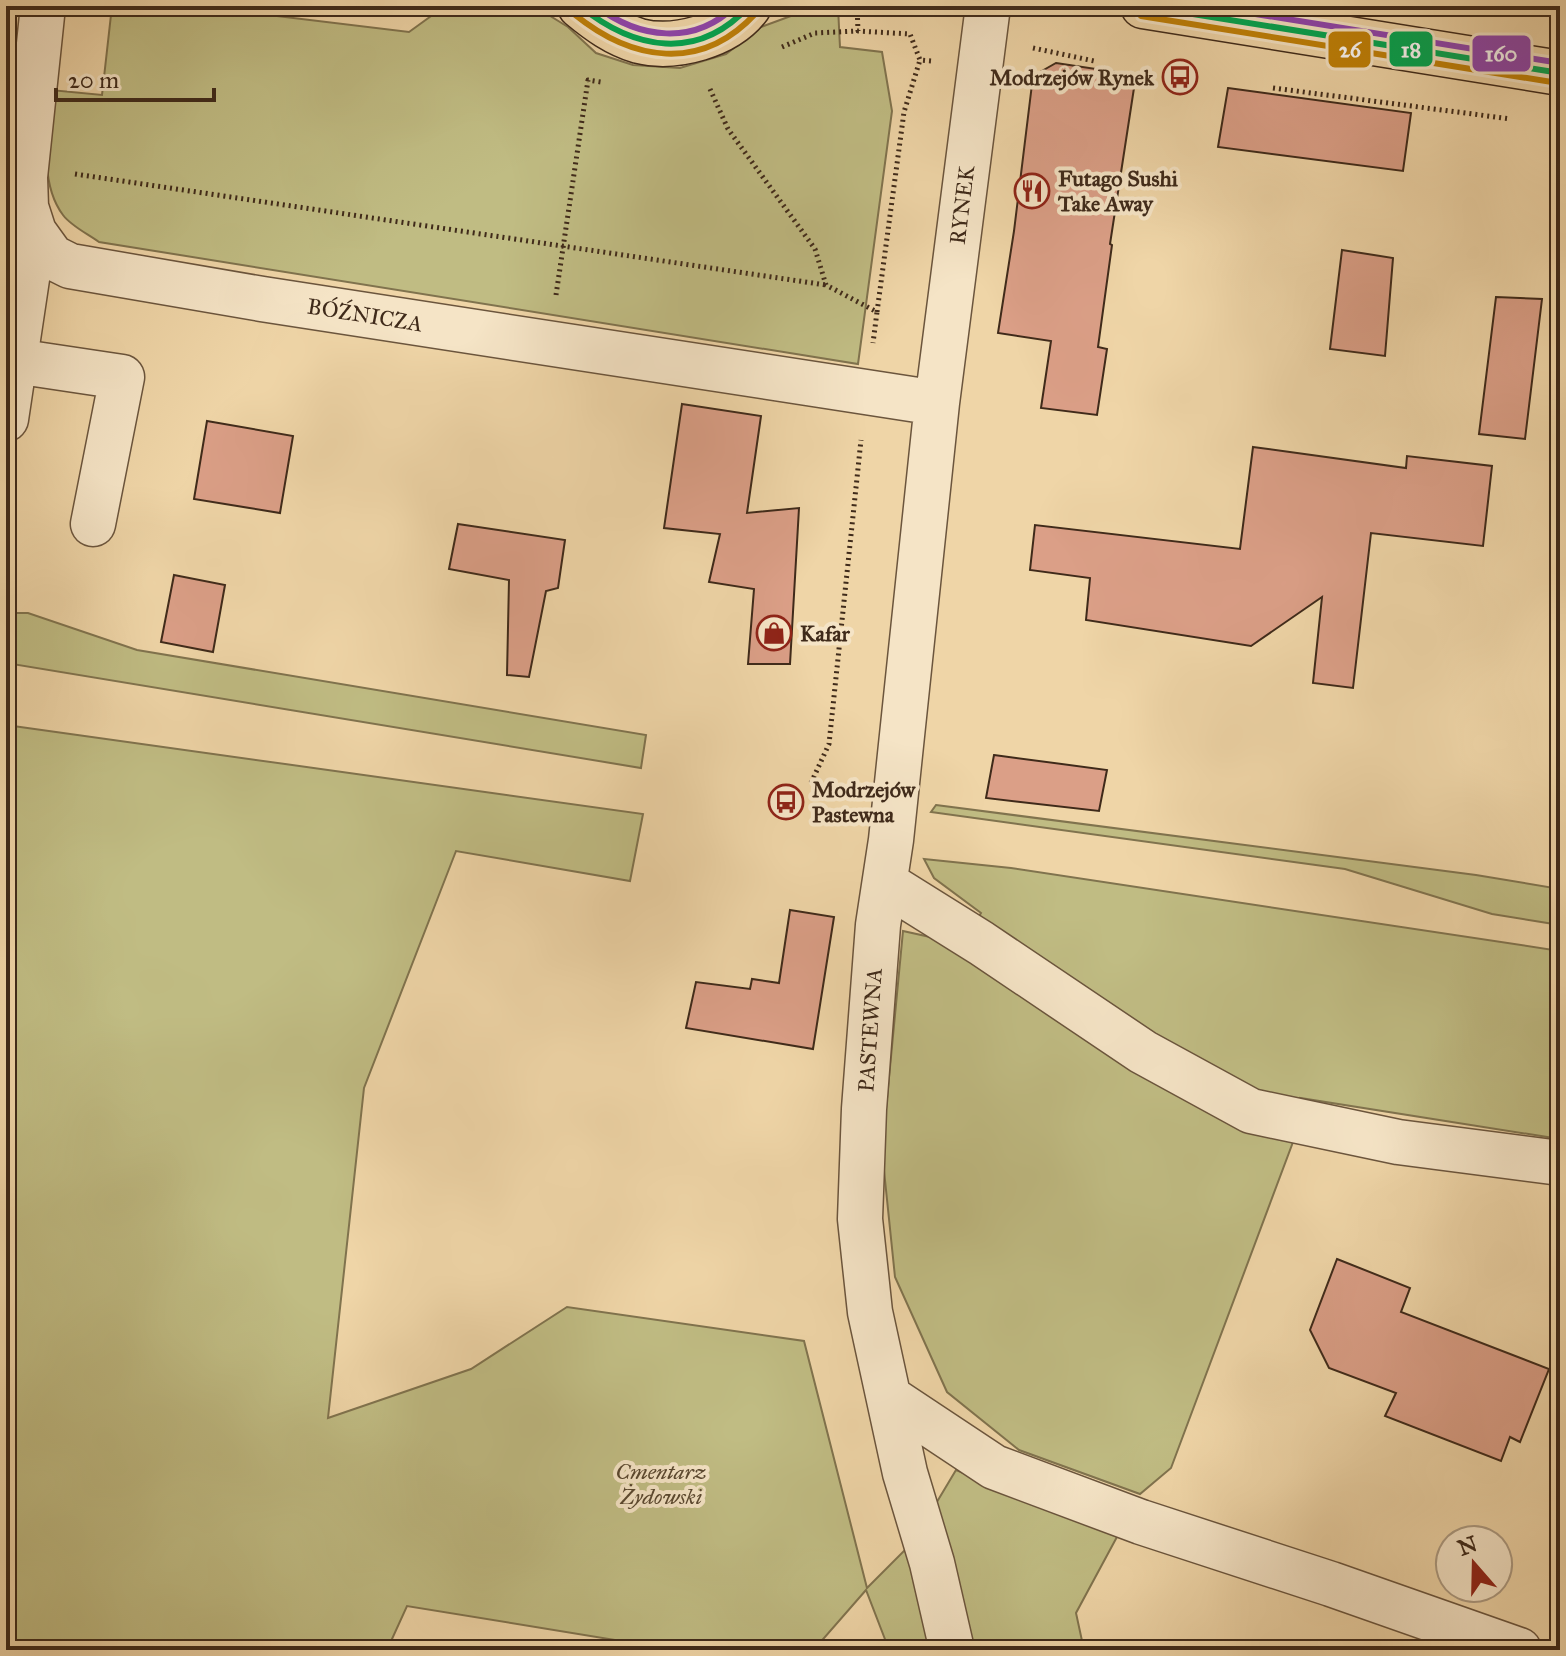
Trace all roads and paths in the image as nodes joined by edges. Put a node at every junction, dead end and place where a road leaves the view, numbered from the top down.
1 (43, 6) edge
2 (580, 6) edge
3 (749, 6) edge
4 (988, 6) edge
5 (1143, 6) edge
6 (1547, 6) edge
7 (1560, 10) edge
8 (1299, 19) edge
9 (858, 31) dead end
10 (774, 50) dead end
11 (920, 60) dead end
12 (1560, 73) edge
13 (612, 84) dead end
14 (720, 84) dead end
15 (1273, 88) dead end
16 (698, 90) dead end
17 (1519, 120) dead end
18 (27, 166) junction
19 (34, 232) junction
20 (562, 247) junction
21 (826, 285) dead end
22 (877, 312) dead end
23 (15, 361) junction
24 (937, 403) junction
25 (6, 419) edge
26 (93, 524) dead end
27 (885, 883) junction
28 (1560, 1163) edge
29 (890, 1398) junction
30 (952, 1650) edge
31 (1519, 1650) edge

1 - 18 street
2 - 3 main road
4 - 24 street, RYNEK
5 - 8 main road
6 - 7 path
8 - 12 main road
9 - 10 path
11 - 22 path
13 - 20 path
14 - 16 path
15 - 17 path
18 - 19 street
18 - 20 path
19 - 23 street
19 - 24 street, BÓŹNICZA
20 - 21 path
23 - 25 street
23 - 26 street
24 - 27 street, PASTEWNA
27 - 28 street
27 - 29 street, PASTEWNA
29 - 30 street, PASTEWNA
29 - 31 street

